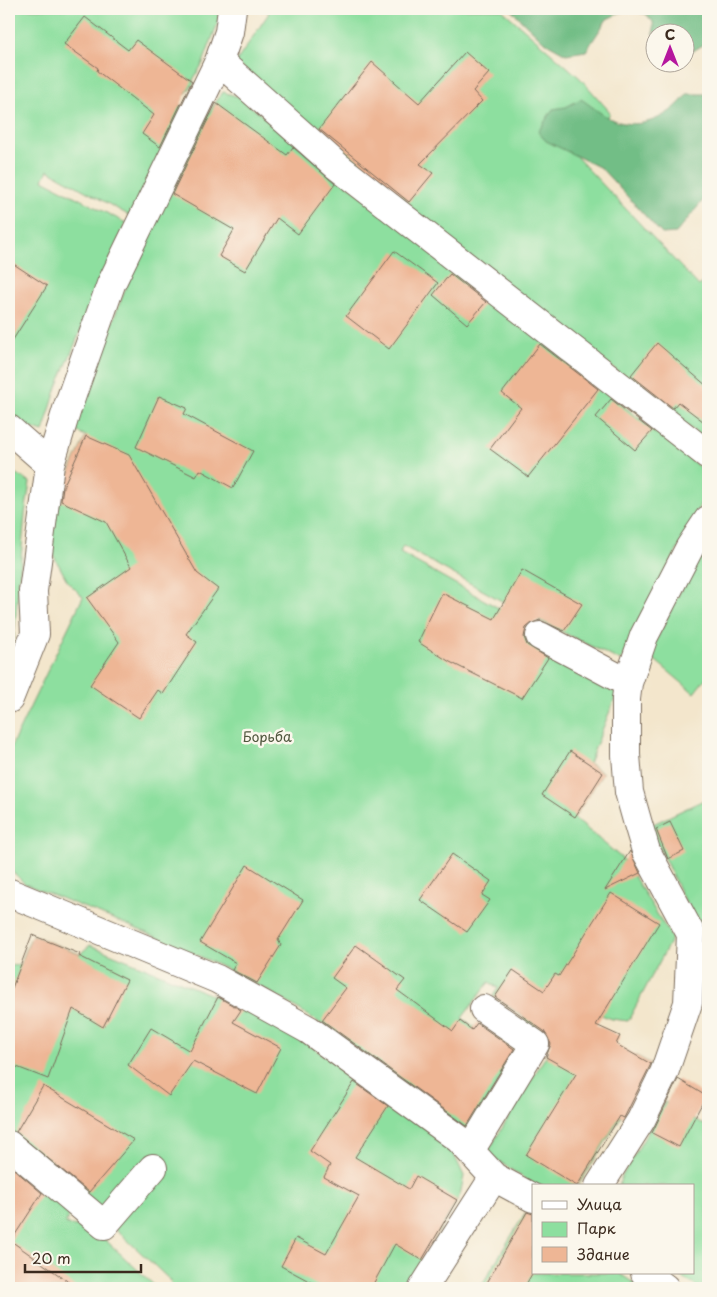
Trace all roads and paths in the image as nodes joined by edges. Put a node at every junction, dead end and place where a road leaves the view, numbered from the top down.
1 (232, 9) edge
2 (219, 62) junction
3 (9, 429) edge
4 (708, 455) edge
5 (50, 465) junction
6 (708, 520) edge
7 (540, 636) dead end
8 (628, 683) junction
9 (9, 699) edge
10 (9, 899) edge
11 (484, 1009) dead end
12 (9, 1145) edge
13 (470, 1151) junction
14 (153, 1168) dead end
15 (494, 1177) junction
16 (600, 1184) edge
17 (532, 1197) edge
18 (646, 1274) edge
19 (423, 1288) edge
20 (664, 1288) edge

1 - 2 street
2 - 4 street
2 - 5 street
3 - 5 street
5 - 9 street
6 - 8 street
7 - 8 street
8 - 16 street
10 - 13 street
11 - 13 street
12 - 14 street
13 - 15 street
15 - 17 street
15 - 19 street
18 - 20 street

